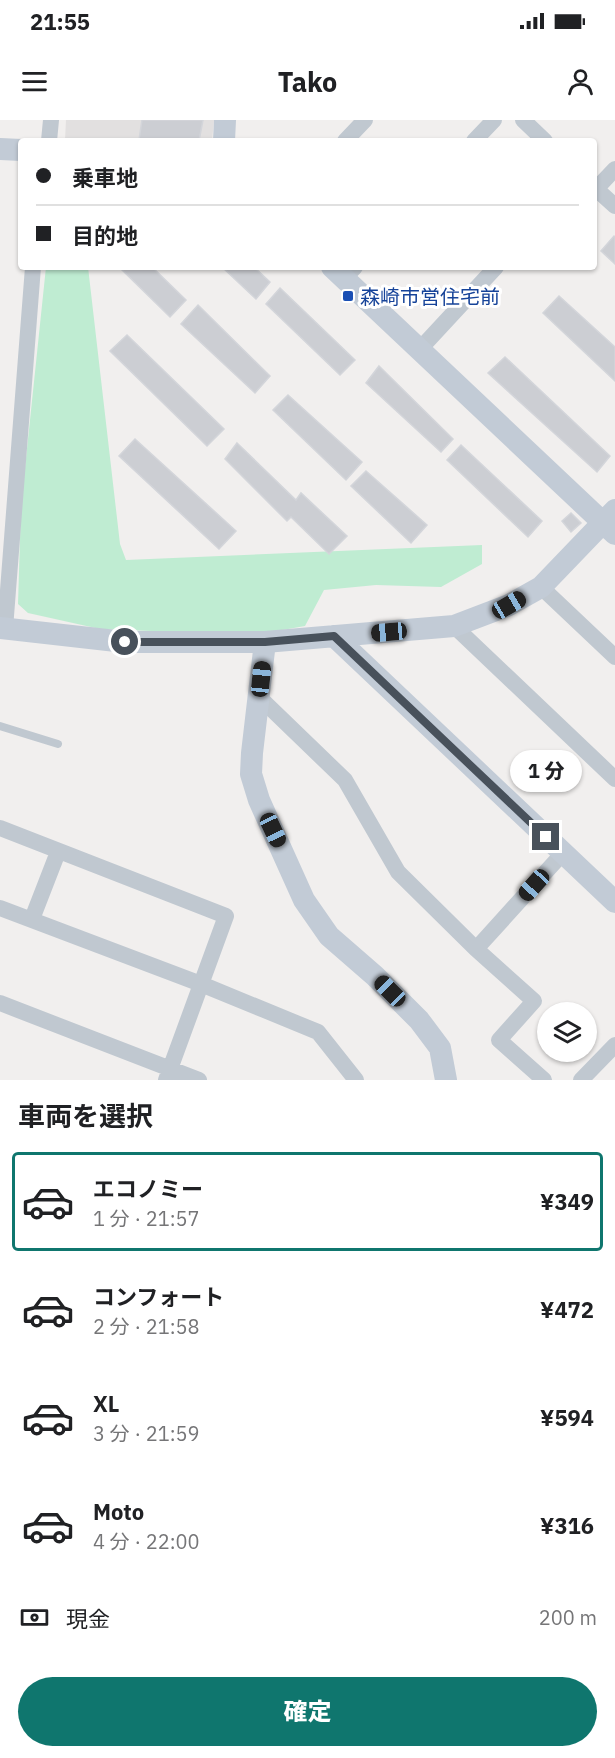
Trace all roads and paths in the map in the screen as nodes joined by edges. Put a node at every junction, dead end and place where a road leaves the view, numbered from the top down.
1 (51, 120) edge
2 (225, 120) edge
3 (365, 120) edge
4 (494, 120) edge
5 (523, 120) edge
6 (49, 138) edge
7 (224, 138) edge
8 (348, 138) edge
9 (477, 138) edge
10 (542, 138) edge
11 (0, 149) edge
12 (18, 150) edge
13 (615, 169) edge
14 (597, 186) edge
15 (597, 190) edge
16 (615, 206) edge
17 (33, 270) edge
18 (493, 270) edge
19 (343, 271) edge
20 (420, 349) junction
21 (611, 522) edge
22 (6, 525) edge
23 (541, 587) junction
24 (454, 626) junction
25 (3, 628) edge
26 (334, 636) junction
27 (265, 642) junction
28 (615, 657) edge
29 (259, 697) junction
30 (0, 726) edge
31 (58, 744) dead end
32 (615, 779) edge
33 (0, 828) edge
34 (58, 852) junction
35 (563, 853) junction
36 (615, 902) edge
37 (0, 908) edge
38 (32, 918) junction
39 (476, 949) junction
40 (201, 984) junction
41 (0, 1004) edge
42 (615, 1045) edge
43 (168, 1074) edge
44 (199, 1080) edge
45 (357, 1080) edge
46 (446, 1080) edge
47 (544, 1080) edge
48 (581, 1080) edge

1 - 6 street
2 - 7 street
3 - 8 street
4 - 9 street
5 - 10 street
11 - 12 street
13 - 14 street
15 - 16 street
17 - 22 street
18 - 20 street
19 - 20 street
20 - 21 street
21 - 23 street
22 - 25 street
23 - 24 street
23 - 28 street
24 - 26 street
24 - 32 street
25 - 27 street
26 - 27 street
26 - 35 street
27 - 29 street
29 - 39 street
29 - 46 street
30 - 31 lane
33 - 34 street
34 - 38 street
34 - 40 street
35 - 36 street
35 - 39 street
37 - 38 street
38 - 40 street
39 - 47 street
40 - 43 street
40 - 45 street
41 - 43 street
42 - 48 street
43 - 44 street

